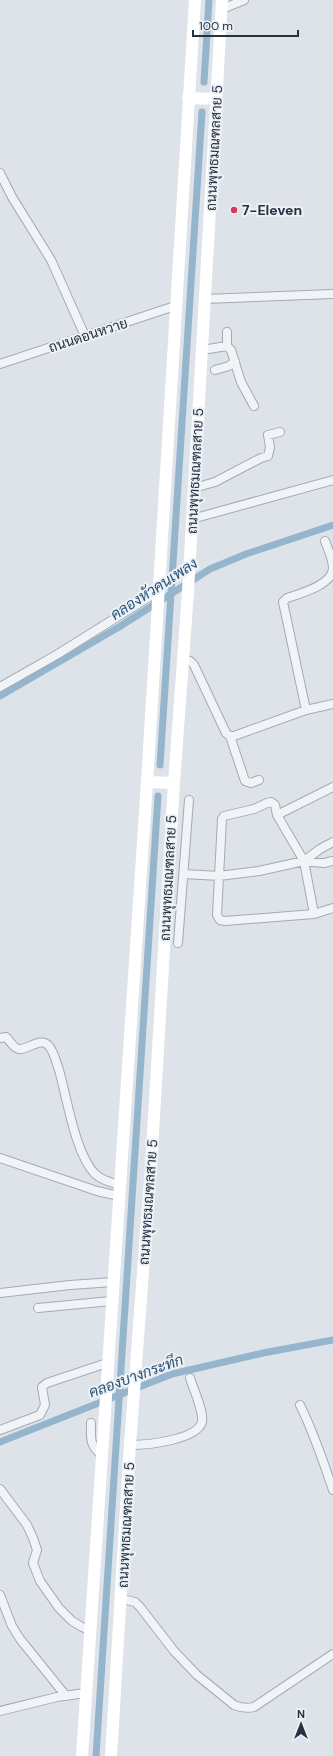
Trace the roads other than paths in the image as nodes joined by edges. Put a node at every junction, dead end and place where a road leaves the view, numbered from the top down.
1 (195, 0) edge
2 (244, 0) edge
3 (222, 5) edge
4 (188, 98) junction
5 (217, 99) junction
6 (0, 173) edge
7 (333, 294) edge
8 (205, 299) junction
9 (175, 306) junction
10 (227, 332) dead end
11 (85, 336) junction
12 (227, 346) junction
13 (202, 350) junction
14 (235, 360) junction
15 (0, 364) edge
16 (214, 370) dead end
17 (254, 406) dead end
18 (280, 432) dead end
19 (333, 480) edge
20 (194, 488) junction
21 (192, 519) junction
22 (325, 541) dead end
23 (157, 592) junction
24 (184, 660) junction
25 (0, 687) edge
26 (333, 704) edge
27 (306, 710) junction
28 (230, 736) junction
29 (260, 780) dead end
30 (146, 782) junction
31 (174, 783) junction
32 (333, 787) edge
33 (189, 800) dead end
34 (277, 815) junction
35 (171, 836) junction
36 (186, 838) junction
37 (333, 842) edge
38 (304, 861) junction
39 (333, 861) edge
40 (184, 872) junction
41 (221, 874) junction
42 (333, 908) edge
43 (314, 914) junction
44 (178, 943) dead end
45 (0, 1038) edge
46 (0, 1158) edge
47 (119, 1190) junction
48 (113, 1282) junction
49 (0, 1293) edge
50 (111, 1301) junction
51 (38, 1308) dead end
52 (107, 1363) junction
53 (190, 1378) dead end
54 (300, 1405) dead end
55 (91, 1423) dead end
56 (0, 1430) edge
57 (131, 1445) junction
58 (101, 1455) junction
59 (0, 1489) edge
60 (333, 1490) edge
61 (0, 1595) edge
62 (122, 1599) junction
63 (90, 1630) junction
64 (333, 1654) edge
65 (85, 1693) junction
66 (66, 1696) junction
67 (0, 1711) edge
68 (82, 1756) edge
69 (111, 1756) edge

1 - 4 main road, ถนนพุทธมณฑลสาย 5
2 - 3 street
3 - 5 main road, ถนนพุทธมณฑลสาย 5
4 - 5 main road
4 - 9 main road, ถนนพุทธมณฑลสาย 5
5 - 8 main road, ถนนพุทธมณฑลสาย 5
6 - 11 street
7 - 8 street
8 - 13 main road, ถนนพุทธมณฑลสาย 5
9 - 11 street, ถนนดอนหวาย
9 - 23 main road, ถนนพุทธมณฑลสาย 5
10 - 12 street
11 - 15 street, ถนนดอนหวาย
12 - 13 street
12 - 14 street
13 - 20 main road, ถนนพุทธมณฑลสาย 5
14 - 16 street
14 - 17 street
18 - 20 street
19 - 21 street
20 - 21 main road, ถนนพุทธมณฑลสาย 5
21 - 24 main road, ถนนพุทธมณฑลสาย 5
22 - 27 street
23 - 25 street
23 - 30 main road, ถนนพุทธมณฑลสาย 5
24 - 28 street
24 - 31 main road, ถนนพุทธมณฑลสาย 5
26 - 27 street
27 - 28 street
28 - 29 street
30 - 31 main road
30 - 47 main road, ถนนพุทธมณฑลสาย 5
31 - 35 main road, ถนนพุทธมณฑลสาย 5
32 - 34 street
33 - 36 street
34 - 38 street
34 - 41 street
35 - 36 street
35 - 57 main road, ถนนพุทธมณฑลสาย 5
36 - 40 street
37 - 38 street
38 - 39 street
38 - 41 street
38 - 43 street
40 - 41 street
40 - 44 street
41 - 43 street
42 - 43 street
45 - 47 street
46 - 47 street
47 - 48 main road, ถนนพุทธมณฑลสาย 5
48 - 49 street
48 - 50 main road, ถนนพุทธมณฑลสาย 5
50 - 51 street
50 - 52 main road, ถนนพุทธมณฑลสาย 5
52 - 56 street
52 - 58 main road, ถนนพุทธมณฑลสาย 5
53 - 57 street
54 - 60 street
55 - 58 street
57 - 62 main road, ถนนพุทธมณฑลสาย 5
58 - 63 main road, ถนนพุทธมณฑลสาย 5
59 - 63 street
61 - 66 street
62 - 64 street
62 - 69 main road, ถนนพุทธมณฑลสาย 5
63 - 65 main road, ถนนพุทธมณฑลสาย 5
65 - 66 street
65 - 68 main road, ถนนพุทธมณฑลสาย 5
66 - 67 street

